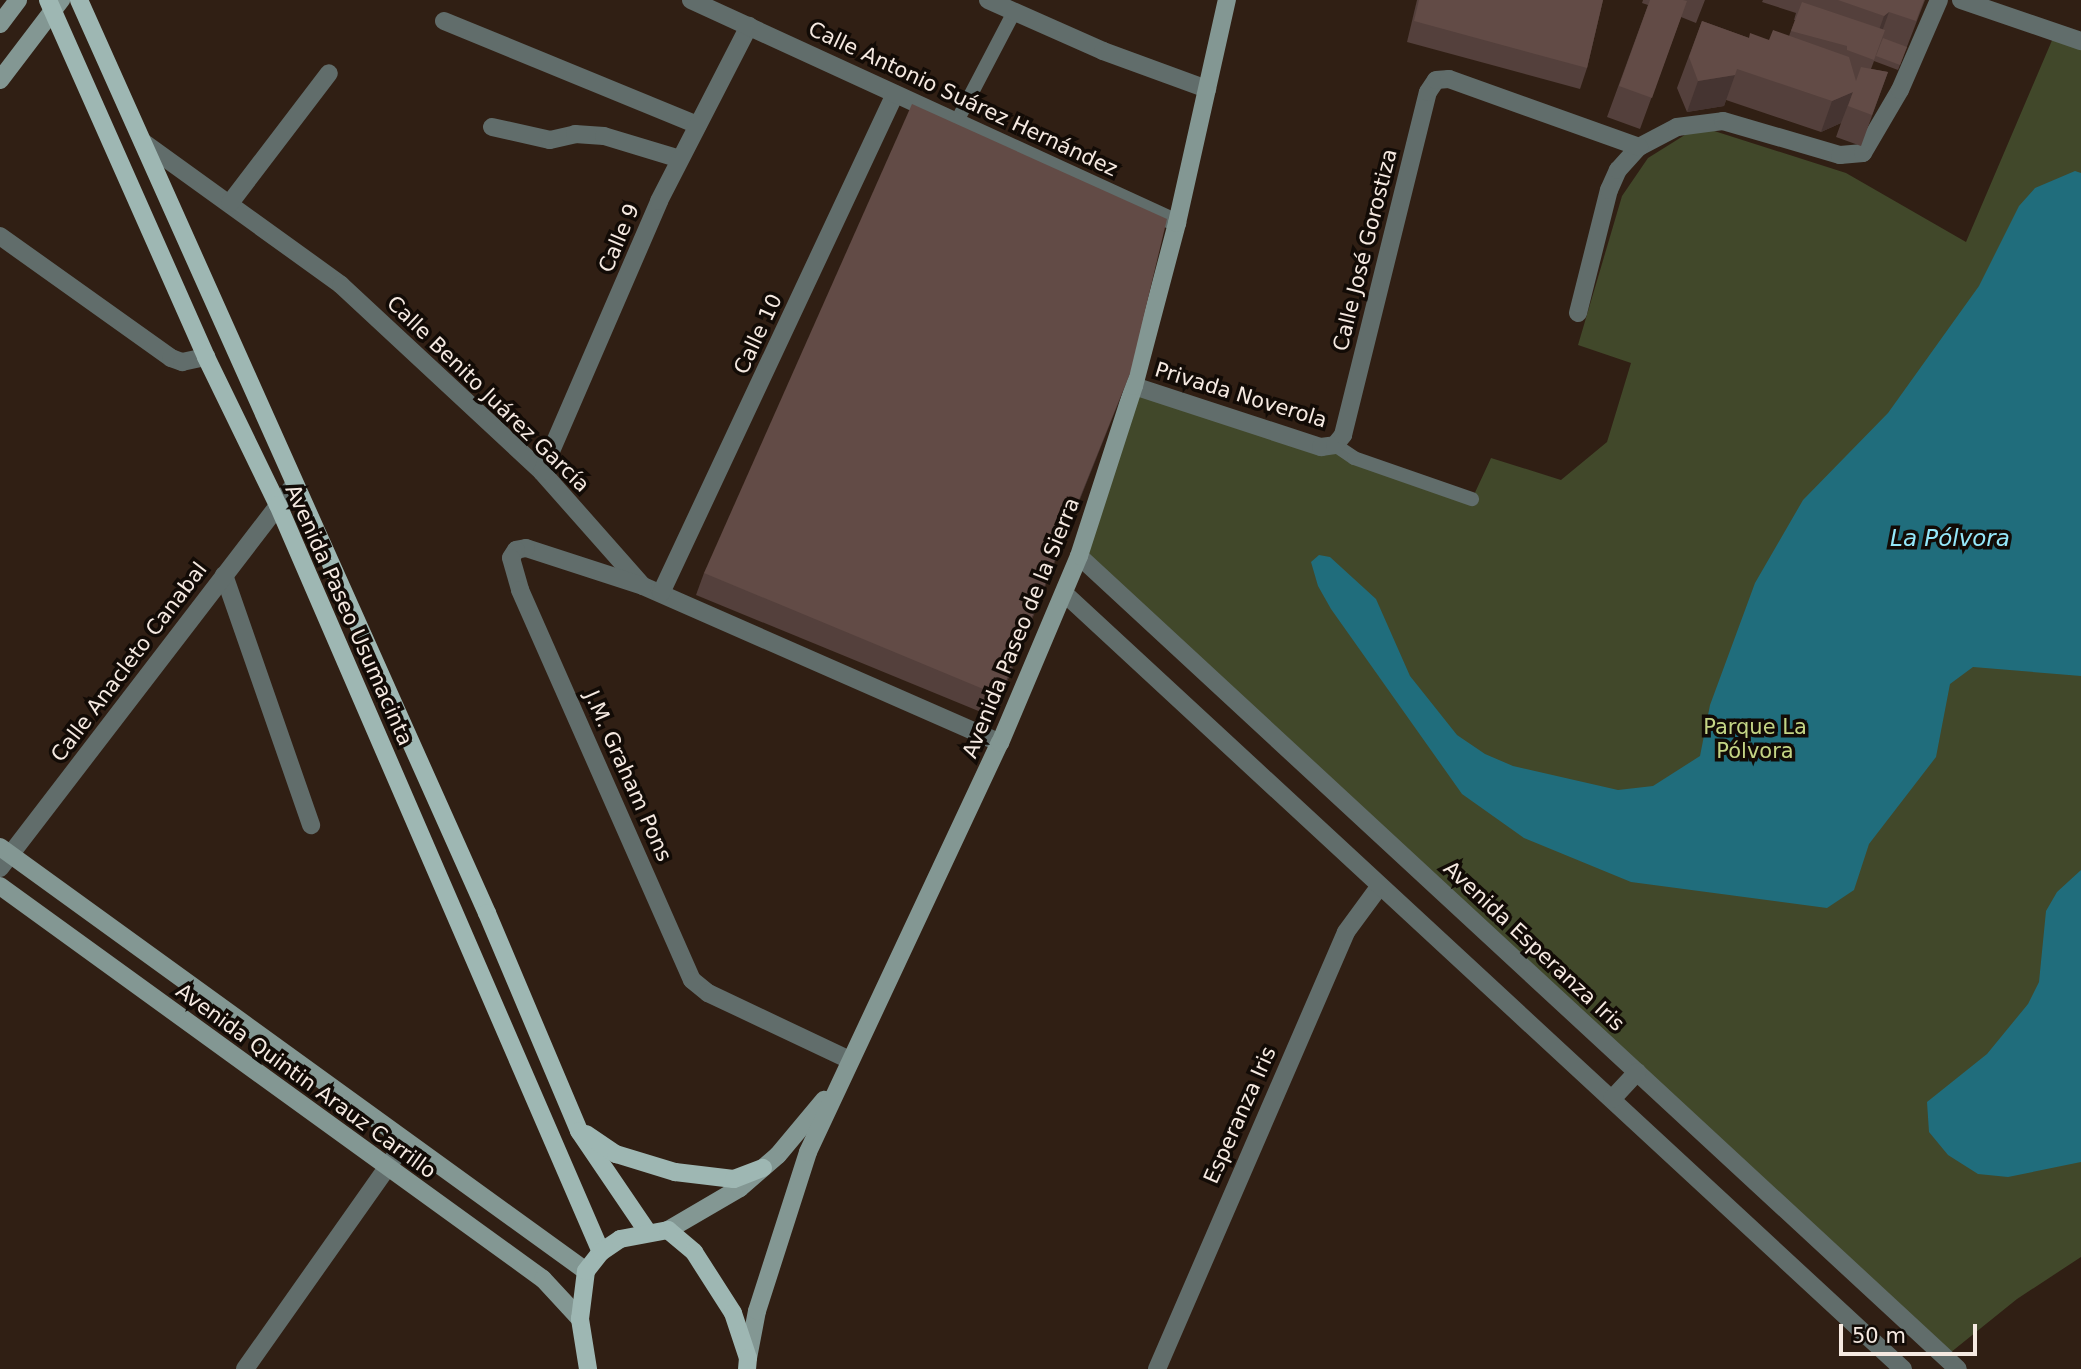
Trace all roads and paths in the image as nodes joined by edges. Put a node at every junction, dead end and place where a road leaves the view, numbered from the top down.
1 (18, 0) edge
2 (79, 0) edge
3 (988, 0) edge
4 (1227, 0) edge
5 (1939, 0) edge
6 (1961, 0) edge
7 (696, 1) edge
8 (54, 3) edge
9 (1013, 12) junction
10 (444, 21) dead end
11 (0, 24) edge
12 (749, 26) junction
13 (2081, 41) edge
14 (328, 73) dead end
15 (0, 80) edge
16 (1207, 89) junction
17 (895, 94) junction
18 (957, 121) junction
19 (697, 125) junction
20 (492, 127) dead end
21 (143, 142) junction
22 (1639, 147) junction
23 (680, 159) junction
24 (230, 203) junction
25 (1177, 223) junction
26 (0, 236) edge
27 (1578, 313) dead end
28 (206, 357) junction
29 (1134, 386) junction
30 (1335, 445) junction
31 (542, 472) junction
32 (295, 484) junction
33 (1472, 499) dead end
34 (278, 505) junction
35 (1079, 556) junction
36 (224, 575) junction
37 (643, 586) junction
38 (661, 593) junction
39 (1064, 593) junction
40 (1000, 743) junction
41 (311, 825) dead end
42 (3, 857) edge
43 (0, 886) edge
44 (1378, 887) junction
45 (850, 1060) junction
46 (1637, 1072) junction
47 (836, 1087) junction
48 (1612, 1099) junction
49 (576, 1124) junction
50 (404, 1144) junction
51 (763, 1168) junction
52 (387, 1170) junction
53 (668, 1230) junction
54 (647, 1231) junction
55 (601, 1252) junction
56 (586, 1271) junction
57 (580, 1319) junction
58 (747, 1364) edge
59 (1162, 1367) edge
60 (245, 1369) edge
61 (588, 1369) edge
62 (1903, 1369) edge
63 (1958, 1369) edge

1 - 11 main road
2 - 21 main road, Avenida Paseo Usumacinta
3 - 9 street
4 - 16 main road, Avenida Paseo de la Sierra
5 - 22 street
6 - 13 street
7 - 12 street, Calle Antonio Suárez Hernández
8 - 15 main road
8 - 28 main road, Avenida Paseo Usumacinta
9 - 16 street
9 - 18 street
10 - 19 street
12 - 17 street, Calle Antonio Suárez Hernández
12 - 19 street, Calle 9
14 - 24 street
16 - 25 main road, Avenida Paseo de la Sierra
17 - 18 street, Calle Antonio Suárez Hernández
17 - 38 street, Calle 10
18 - 25 street, Calle Antonio Suárez Hernández
19 - 23 street, Calle 9
20 - 23 street
21 - 24 street, Calle Benito Juárez García
21 - 32 main road, Avenida Paseo Usumacinta
22 - 27 street
22 - 30 street, Calle José Gorostiza
23 - 31 street, Calle 9
24 - 31 street, Calle Benito Juárez García
25 - 29 main road, Avenida Paseo de la Sierra
26 - 28 street
28 - 34 main road, Avenida Paseo Usumacinta
29 - 30 street, Privada Noverola
29 - 35 main road, Avenida Paseo de la Sierra
30 - 33 street
31 - 37 street, Calle Benito Juárez García
32 - 34 street, Calle Anacleto Canabal
32 - 49 main road, Avenida Paseo Usumacinta
34 - 36 street, Calle Anacleto Canabal
34 - 55 main road, Avenida Paseo Usumacinta
35 - 39 main road, Avenida Paseo de la Sierra
35 - 46 street, Avenida Esperanza Iris
36 - 41 street
36 - 42 street, Calle Anacleto Canabal
37 - 38 street, Calle Benito Juárez García
37 - 45 street, J.M. Graham Pons
38 - 40 street, Calle Benito Juárez García
39 - 40 main road, Avenida Paseo de la Sierra
39 - 44 street
40 - 45 main road, Avenida Paseo de la Sierra
42 - 50 main road, Avenida Quintin Arauz Carrillo
43 - 52 main road, Avenida Quintin Arauz Carrillo
44 - 48 street
44 - 59 street, Esperanza Iris
45 - 47 main road, Avenida Paseo de la Sierra
46 - 48 street
46 - 63 street, Avenida Esperanza Iris
47 - 51 main road, Avenida Paseo de la Sierra
47 - 58 main road, Avenida Paseo de la Sierra
48 - 62 street
49 - 51 main road
49 - 54 main road, Avenida Paseo Usumacinta
50 - 52 street
50 - 56 main road, Avenida Quintin Arauz Carrillo
51 - 53 main road, Avenida Paseo de la Sierra
52 - 57 main road, Avenida Quintin Arauz Carrillo
52 - 60 street
53 - 54 main road
53 - 58 main road
54 - 55 main road
55 - 56 main road
56 - 57 main road
57 - 61 main road

